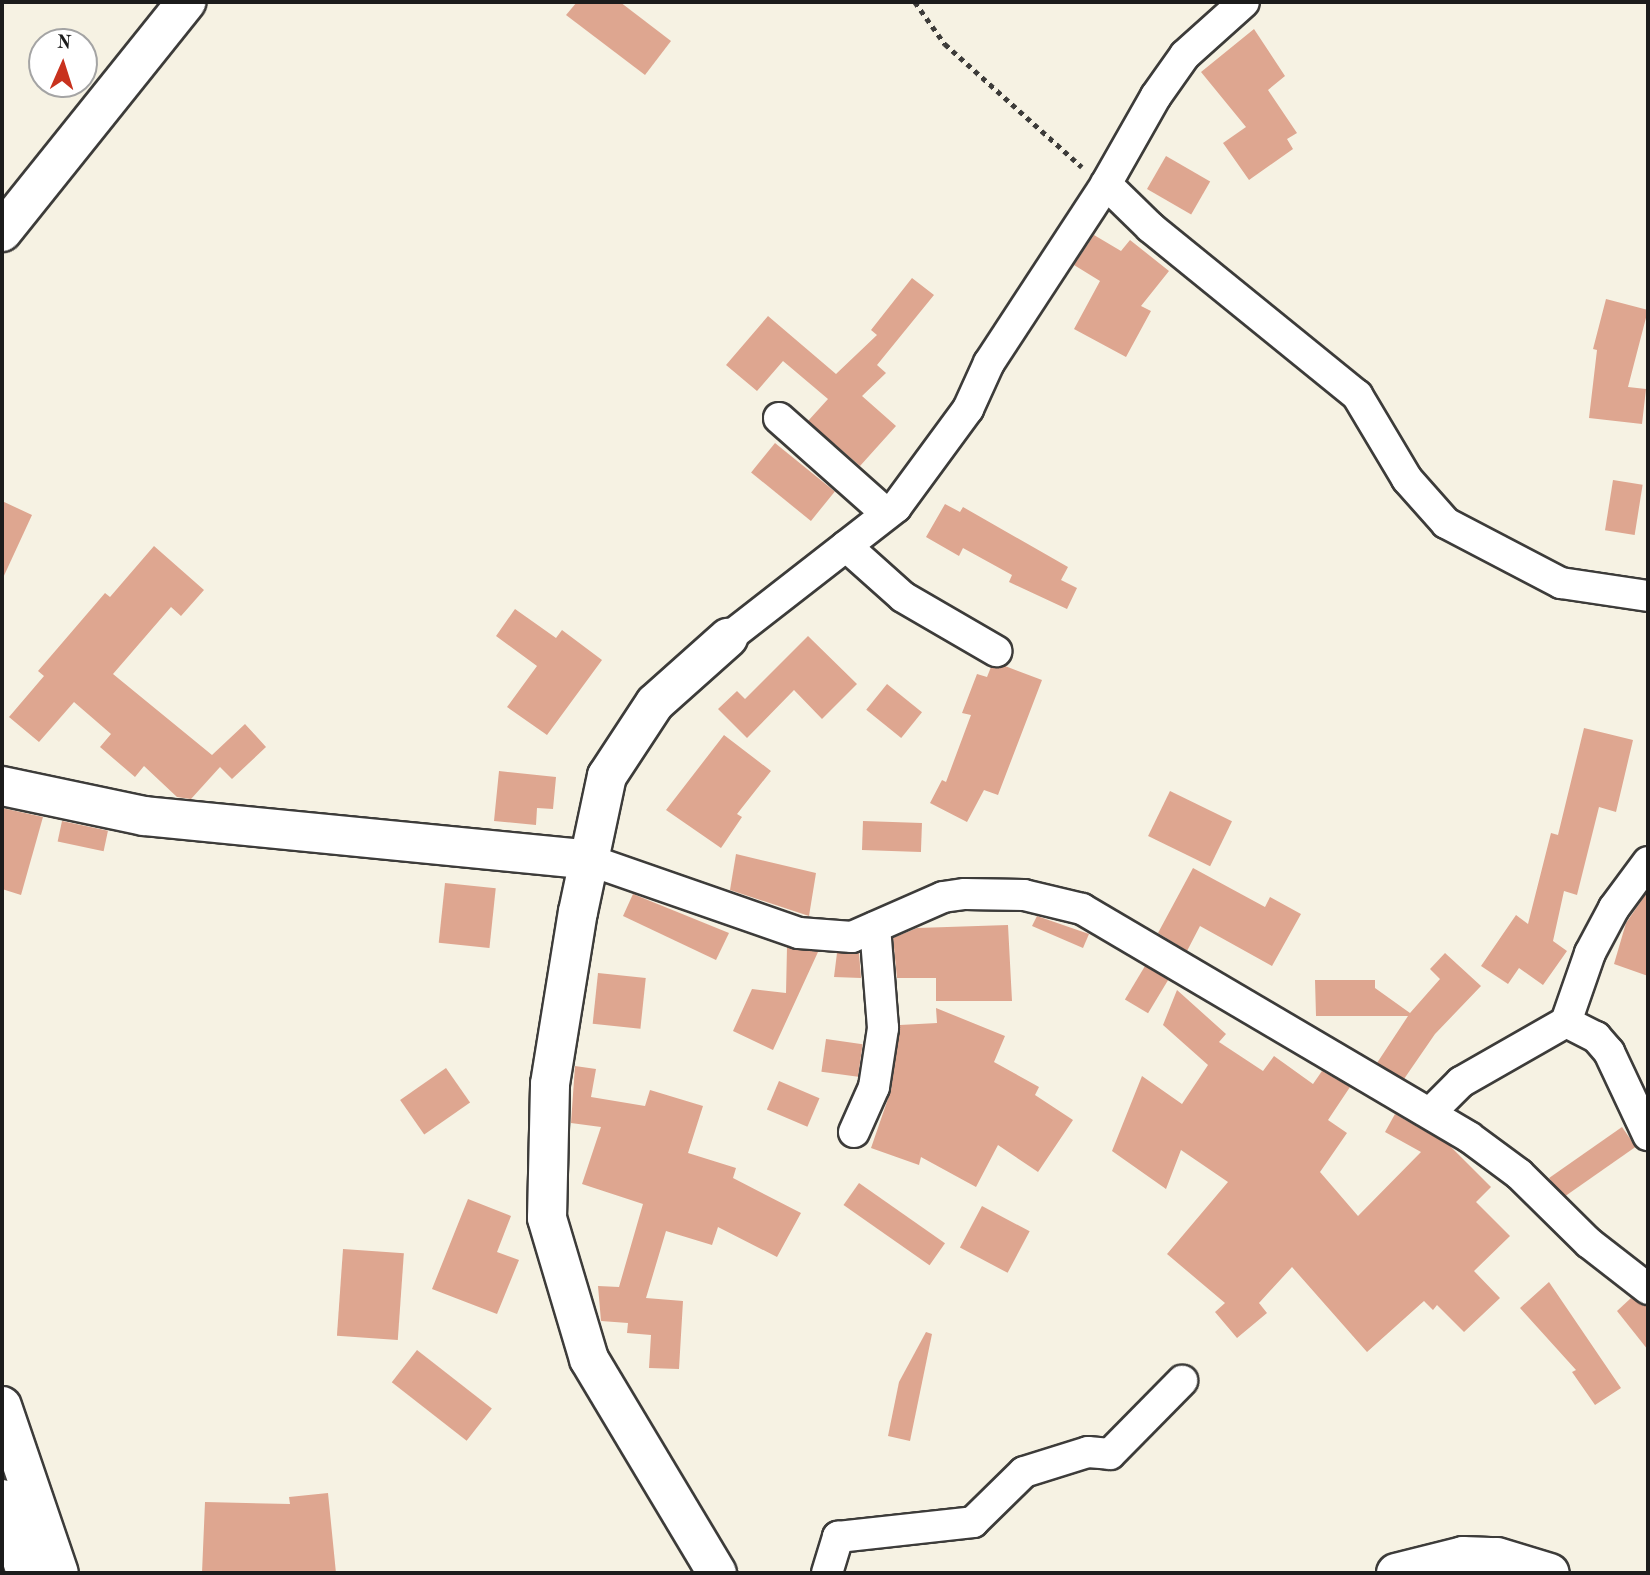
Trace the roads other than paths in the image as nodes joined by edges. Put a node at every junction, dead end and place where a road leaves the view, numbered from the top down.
1 (186, 2) edge
2 (1244, 2) edge
3 (1106, 184) junction
4 (2, 232) edge
5 (779, 418) dead end
6 (887, 514) junction
7 (846, 546) junction
8 (1648, 596) edge
9 (728, 638) joint
10 (996, 652) dead end
11 (2, 786) edge
12 (589, 860) junction
13 (1648, 862) edge
14 (875, 928) junction
15 (1566, 1022) junction
16 (1430, 1113) junction
17 (854, 1132) dead end
18 (1648, 1135) edge
19 (1648, 1289) edge
20 (1182, 1381) dead end
21 (2, 1406) edge
22 (2, 1499) edge
23 (26, 1573) edge
24 (59, 1573) edge
25 (717, 1573) edge
26 (827, 1573) edge
27 (1396, 1573) edge
28 (1550, 1573) edge

1 - 4 main road
2 - 3 street
3 - 6 street
3 - 8 street
5 - 6 street
6 - 7 street
7 - 9 street
7 - 10 street
9 - 12 main road
11 - 12 main road
12 - 14 street
12 - 25 main road
13 - 15 street
14 - 16 street
14 - 17 street
15 - 16 street
15 - 18 street
16 - 19 street
20 - 26 street
21 - 24 main road
22 - 23 main road
27 - 28 main road

